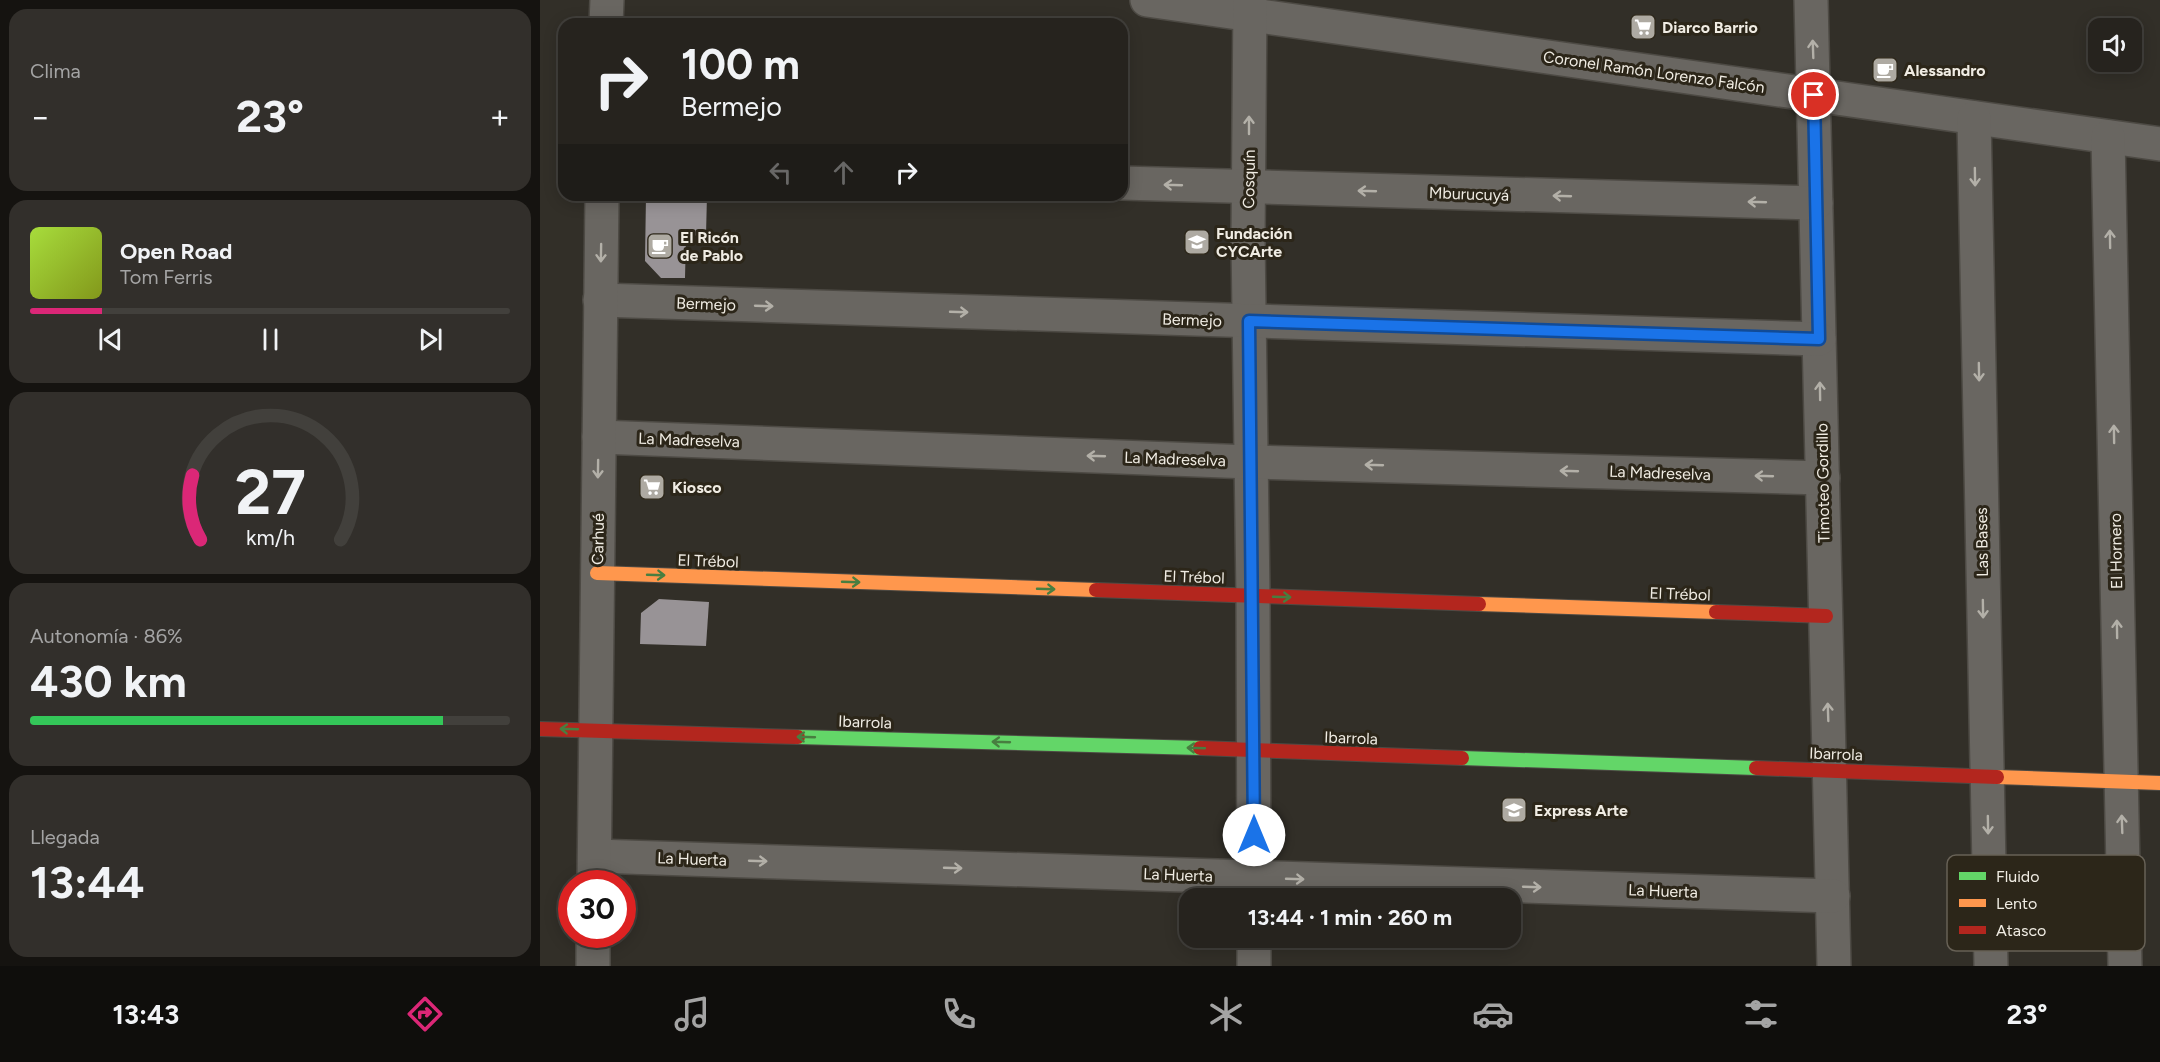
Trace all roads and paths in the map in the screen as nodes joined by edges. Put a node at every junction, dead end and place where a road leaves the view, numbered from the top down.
1 (607, 0) edge
2 (1147, 0) edge
3 (1811, 0) edge
4 (1250, 7) edge
5 (606, 18) edge
6 (1814, 95) junction
7 (1974, 118) junction
8 (2108, 137) junction
9 (2160, 144) edge
10 (1128, 183) edge
11 (1249, 187) junction
12 (602, 201) edge
13 (1816, 203) junction
14 (600, 300) junction
15 (1249, 321) junction
16 (1819, 339) junction
17 (599, 437) junction
18 (1250, 462) junction
19 (1823, 478) junction
20 (597, 573) junction
21 (1253, 596) junction
22 (1826, 616) junction
23 (540, 729) edge
24 (595, 730) junction
25 (1254, 750) junction
26 (1830, 770) junction
27 (1986, 775) junction
28 (2120, 781) junction
29 (2160, 783) edge
30 (1988, 855) edge
31 (2122, 855) edge
32 (594, 870) edge
33 (636, 871) edge
34 (1254, 888) edge
35 (1521, 892) edge
36 (1833, 896) junction
37 (593, 948) edge
38 (1254, 948) edge
39 (1991, 951) edge
40 (2125, 951) edge
41 (592, 966) edge
42 (1254, 966) edge
43 (1834, 966) edge
44 (1991, 966) edge
45 (2125, 966) edge

1 - 5 street
2 - 4 street, Coronel Ramón Lorenzo Falcón
6 -> 3 street, Timoteo Gordillo
4 - 6 street, Coronel Ramón Lorenzo Falcón
11 -> 4 street, Cosquín
6 - 7 street, Coronel Ramón Lorenzo Falcón
6 - 13 street, Timoteo Gordillo
7 - 8 street, Coronel Ramón Lorenzo Falcón
7 -> 27 street, Las Bases
8 - 9 street, Coronel Ramón Lorenzo Falcón
28 -> 8 street, El Hornero
11 -> 10 street, Mburucuyá
13 -> 11 street, Mburucuyá
11 - 15 street, Cosquín
12 -> 14 street, Carhué
13 - 16 street, Timoteo Gordillo
14 -> 15 street, Bermejo
14 - 17 street, Carhué
15 - 16 street, Bermejo
15 - 18 street, Cosquín
19 -> 16 street, Timoteo Gordillo
18 -> 17 street, La Madreselva
17 -> 20 street, Carhué
19 -> 18 street, La Madreselva
18 - 21 street, Cosquín
19 - 22 street, Timoteo Gordillo
20 -> 21 street, El Trébol
20 - 24 street, Carhué
21 -> 22 street, El Trébol
21 - 25 street, Cosquín
26 -> 22 street, Timoteo Gordillo
24 -> 23 street, Ibarrola
25 -> 24 street, Ibarrola
24 - 32 street, Carhué
25 - 26 street, Ibarrola
25 - 34 street, Cosquín
26 - 27 street, Ibarrola
26 - 36 street, Timoteo Gordillo
27 - 28 street, Ibarrola
27 -> 30 street, Las Bases
28 - 29 street, Ibarrola
31 -> 28 street, El Hornero
33 -> 34 street, La Huerta
35 -> 36 street, La Huerta
36 - 43 street, Timoteo Gordillo
37 - 41 street
38 - 42 street
39 -> 44 street, Las Bases
45 -> 40 street, El Hornero

